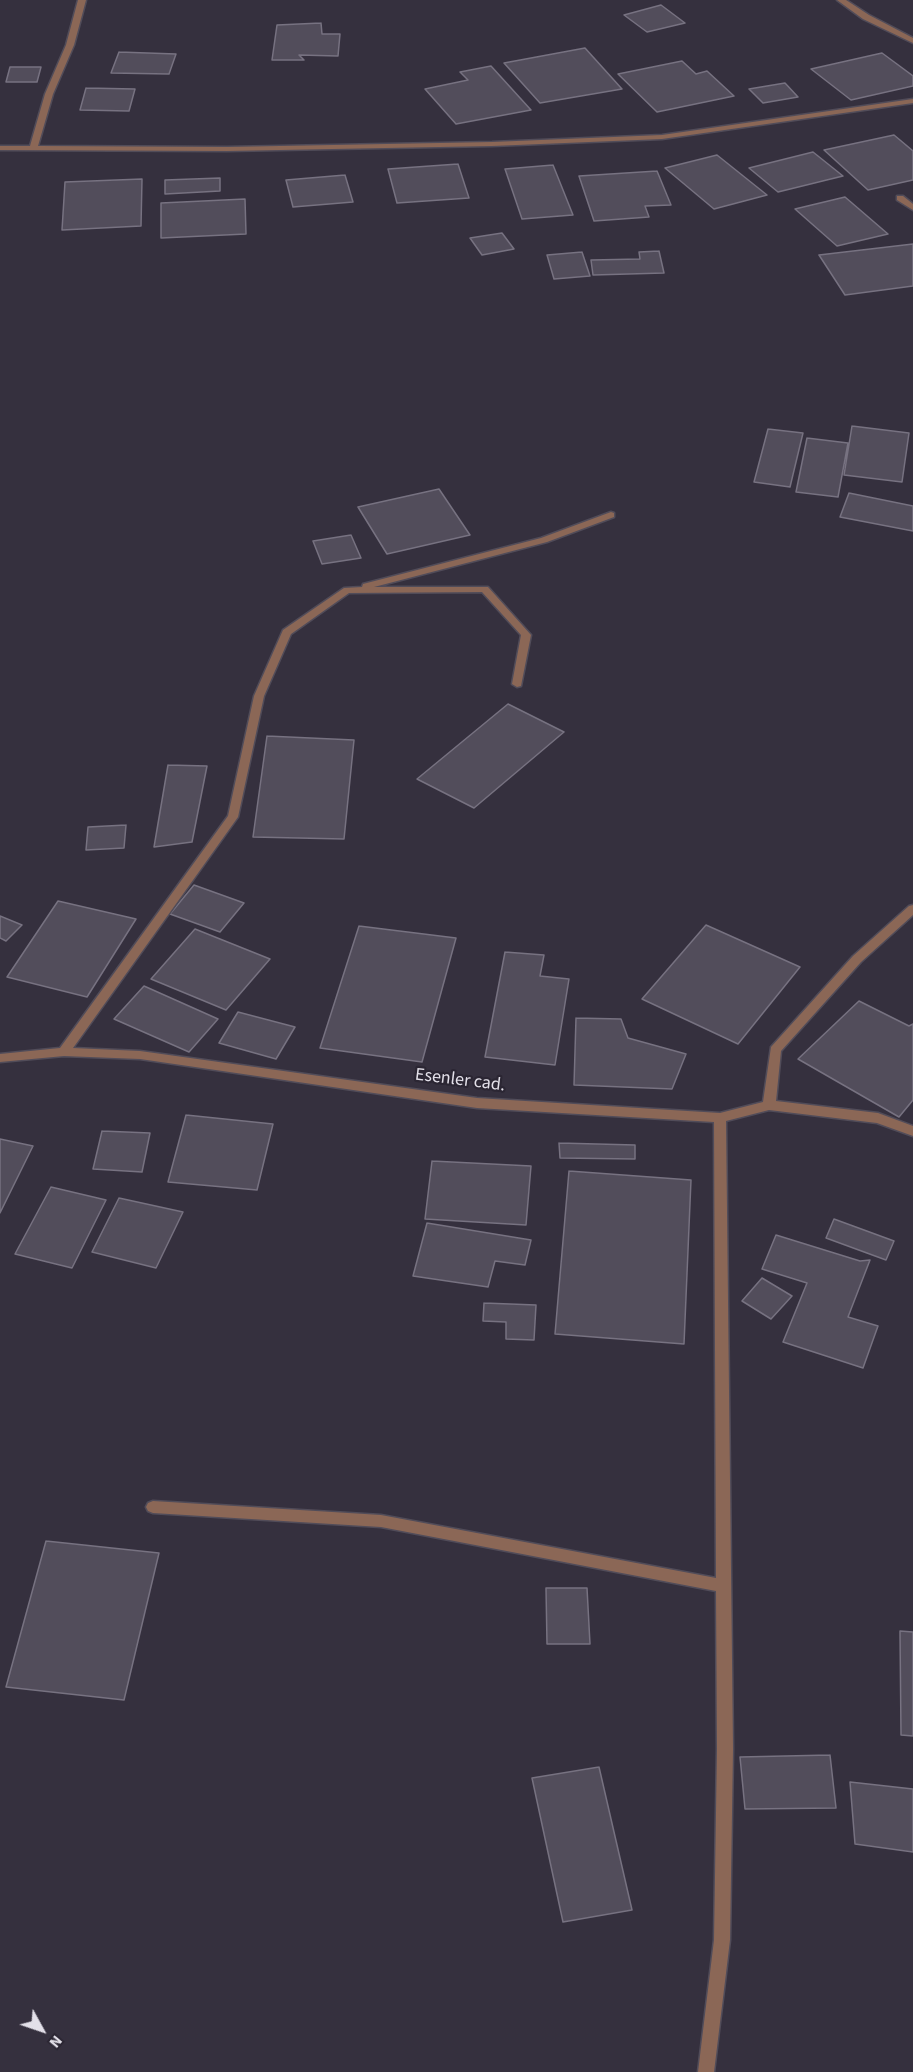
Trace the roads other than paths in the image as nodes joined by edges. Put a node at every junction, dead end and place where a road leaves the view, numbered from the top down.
1 (82, 0) edge
2 (841, 0) edge
3 (913, 41) edge
4 (913, 101) edge
5 (0, 148) edge
6 (33, 148) junction
7 (900, 198) dead end
8 (913, 208) edge
9 (611, 515) dead end
10 (347, 590) junction
11 (517, 684) dead end
12 (913, 909) edge
13 (64, 1052) junction
14 (0, 1058) edge
15 (768, 1105) junction
16 (720, 1118) junction
17 (913, 1131) edge
18 (153, 1507) dead end
19 (722, 1586) junction
20 (706, 2072) edge

1 - 6 street
2 - 3 street
4 - 6 street
5 - 6 street
7 - 8 street
9 - 10 street
10 - 11 street
10 - 13 street
12 - 15 street
13 - 14 street, Esenler cad.
13 - 16 street, Esenler cad.
15 - 16 street, Esenler cad.
15 - 17 street, Esenler cad.
16 - 19 street
18 - 19 street
19 - 20 street

